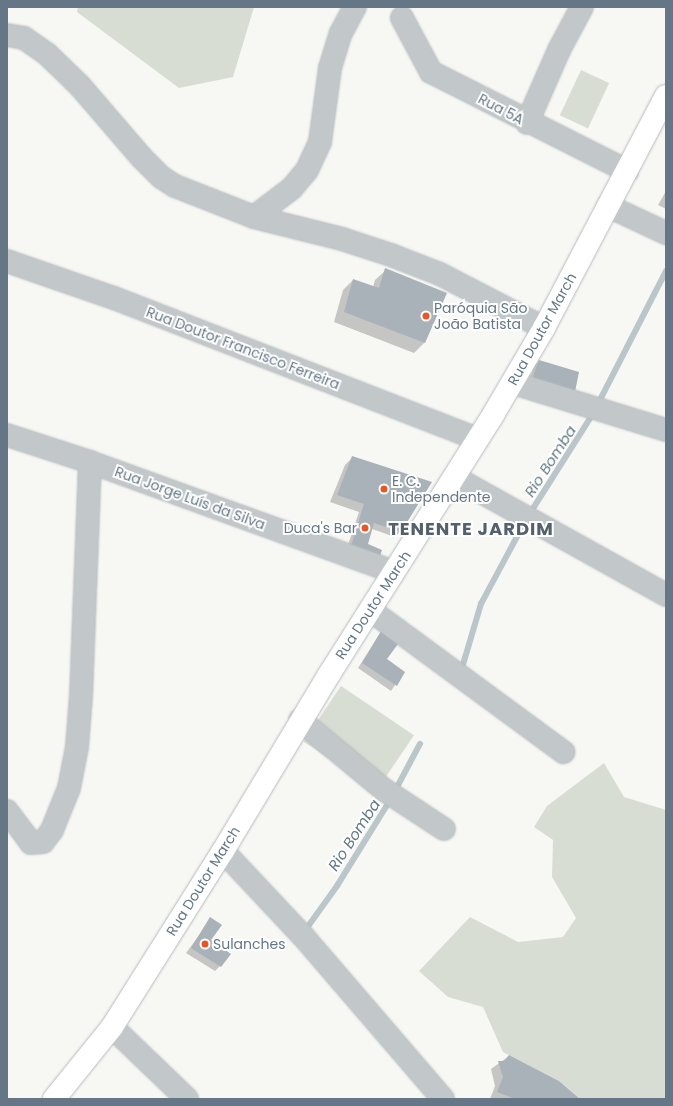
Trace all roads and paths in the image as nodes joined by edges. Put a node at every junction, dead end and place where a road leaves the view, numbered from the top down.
1 (355, 7) edge
2 (582, 7) edge
3 (402, 18) dead end
4 (7, 35) edge
5 (666, 96) edge
6 (527, 122) junction
7 (627, 171) junction
8 (608, 206) junction
9 (254, 217) junction
10 (666, 233) edge
11 (7, 261) edge
12 (544, 328) junction
13 (513, 383) junction
14 (666, 430) edge
15 (7, 435) edge
16 (478, 439) junction
17 (90, 462) junction
18 (454, 477) junction
19 (394, 572) junction
20 (666, 596) edge
21 (370, 610) junction
22 (300, 720) junction
23 (563, 752) dead end
24 (7, 810) edge
25 (444, 829) dead end
26 (223, 851) junction
27 (112, 1027) junction
28 (54, 1099) edge
29 (186, 1099) edge
30 (443, 1099) edge

1 - 9 street
2 - 6 street
3 - 6 street, Rua 5A
4 - 9 street
5 - 7 main road, Rua Doutor March
6 - 7 street, Rua 5A
7 - 8 main road, Rua Doutor March
8 - 10 street
8 - 12 main road, Rua Doutor March
9 - 12 street
11 - 16 street, Rua Doutor Francisco Ferreira
12 - 13 main road, Rua Doutor March
13 - 14 street
13 - 16 main road, Rua Doutor March
15 - 17 street, Rua Jorge Luís da Silva
16 - 18 main road, Rua Doutor March
17 - 19 street, Rua Jorge Luís da Silva
17 - 24 street
18 - 19 main road, Rua Doutor March
18 - 20 street
19 - 21 main road, Rua Doutor March
21 - 22 main road, Rua Doutor March
21 - 23 street
22 - 25 street
22 - 26 main road, Rua Doutor March
26 - 27 main road, Rua Doutor March
26 - 30 street
27 - 28 main road, Rua Doutor March
27 - 29 street

